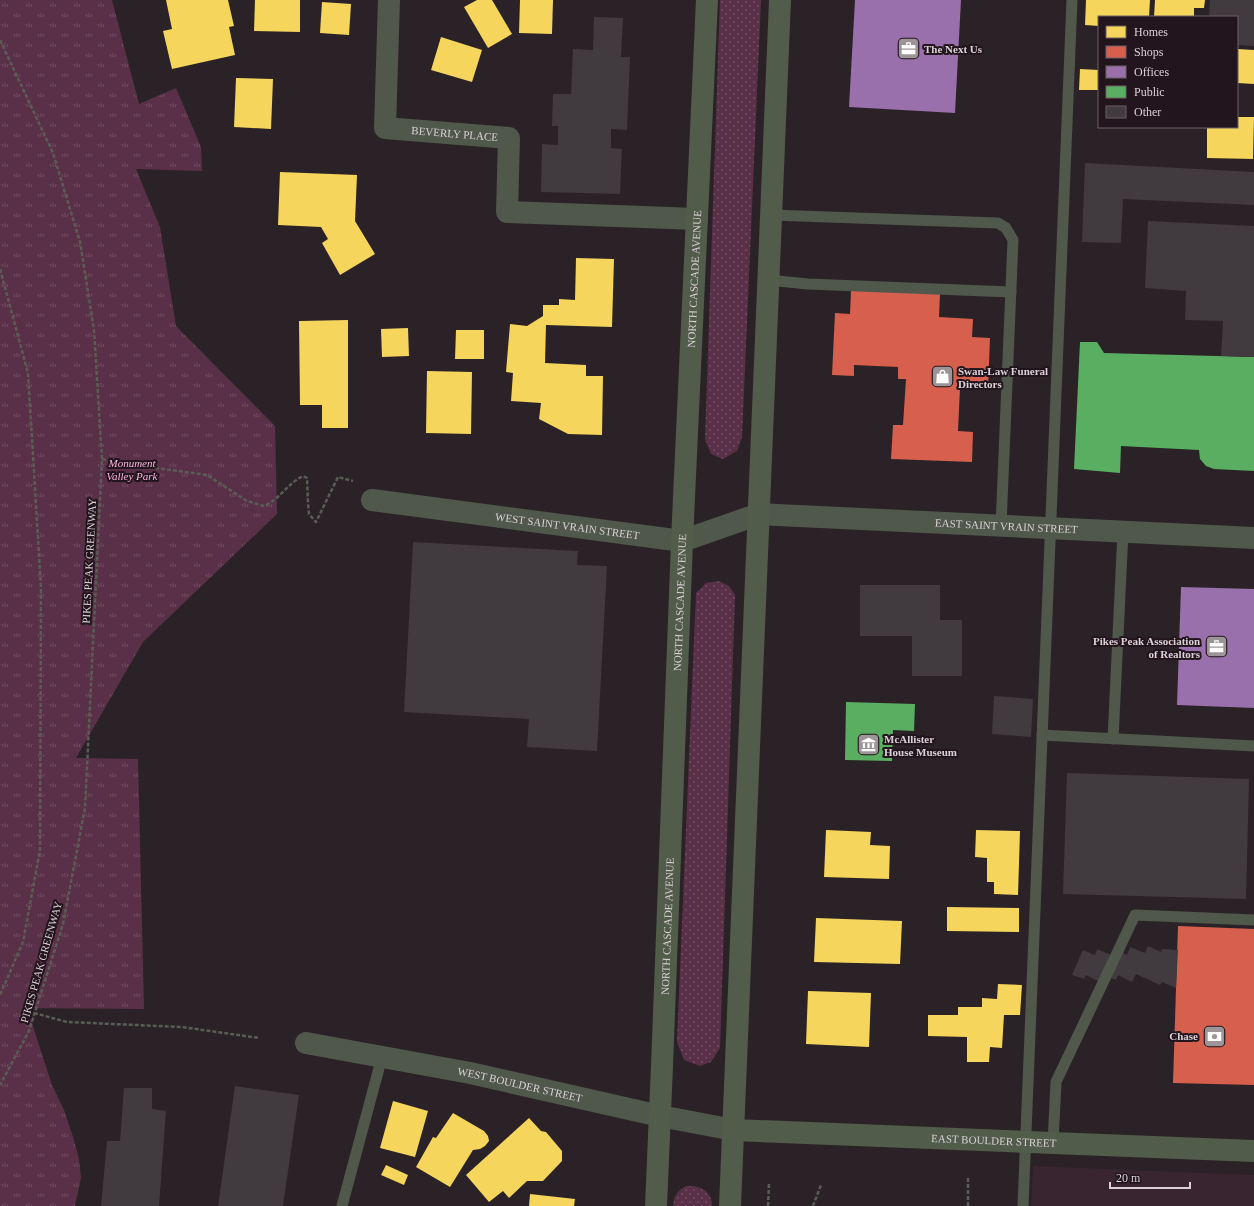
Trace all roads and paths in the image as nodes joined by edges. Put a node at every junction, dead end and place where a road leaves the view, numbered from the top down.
1 (389, 0) edge
2 (707, 0) edge
3 (780, 0) edge
4 (1072, 0) edge
5 (0, 40) edge
6 (771, 215) junction
7 (697, 220) junction
8 (0, 269) edge
9 (768, 280) junction
10 (1011, 292) junction
11 (102, 459) junction
12 (353, 481) dead end
13 (372, 500) dead end
14 (759, 514) junction
15 (1001, 526) junction
16 (1050, 528) junction
17 (1123, 532) junction
18 (1254, 538) edge
19 (682, 541) junction
20 (1042, 735) junction
21 (1113, 739) junction
22 (1254, 746) edge
23 (1254, 920) edge
24 (0, 995) edge
25 (34, 1013) junction
26 (259, 1038) dead end
27 (306, 1043) dead end
28 (382, 1057) junction
29 (0, 1085) edge
30 (660, 1116) junction
31 (734, 1130) junction
32 (1025, 1142) junction
33 (1053, 1143) junction
34 (1254, 1152) edge
35 (968, 1178) dead end
36 (769, 1183) dead end
37 (821, 1185) dead end
38 (342, 1206) edge
39 (656, 1206) edge
40 (730, 1206) edge
41 (768, 1206) edge
42 (813, 1206) edge
43 (968, 1206) edge
44 (1023, 1206) edge

1 - 7 street, BEVERLY PLACE
2 - 7 main road, NORTH CASCADE AVENUE
3 - 6 main road
4 - 16 lane
5 - 11 path, PIKES PEAK GREENWAY
6 - 9 main road
6 - 10 lane
7 - 19 main road, NORTH CASCADE AVENUE
8 - 24 path
9 - 10 lane
9 - 14 main road
10 - 15 lane
11 - 12 path
11 - 25 path, PIKES PEAK GREENWAY
13 - 19 street, WEST SAINT VRAIN STREET
14 - 15 street, EAST SAINT VRAIN STREET
14 - 19 street, WEST SAINT VRAIN STREET
14 - 31 main road
15 - 16 street, EAST SAINT VRAIN STREET
16 - 17 street, EAST SAINT VRAIN STREET
16 - 20 lane
17 - 18 street, EAST SAINT VRAIN STREET
17 - 21 lane
19 - 30 main road, NORTH CASCADE AVENUE
20 - 21 lane
20 - 32 lane
21 - 22 lane
23 - 33 lane
25 - 26 path
25 - 29 path, PIKES PEAK GREENWAY
27 - 28 street, WEST BOULDER STREET
28 - 30 street, WEST BOULDER STREET
28 - 38 lane
30 - 31 street, WEST BOULDER STREET
30 - 39 main road, NORTH CASCADE AVENUE
31 - 32 main road, EAST BOULDER STREET
31 - 40 main road
32 - 33 main road, EAST BOULDER STREET
32 - 44 lane
33 - 34 main road, EAST BOULDER STREET
35 - 43 path
36 - 41 path
37 - 42 path

